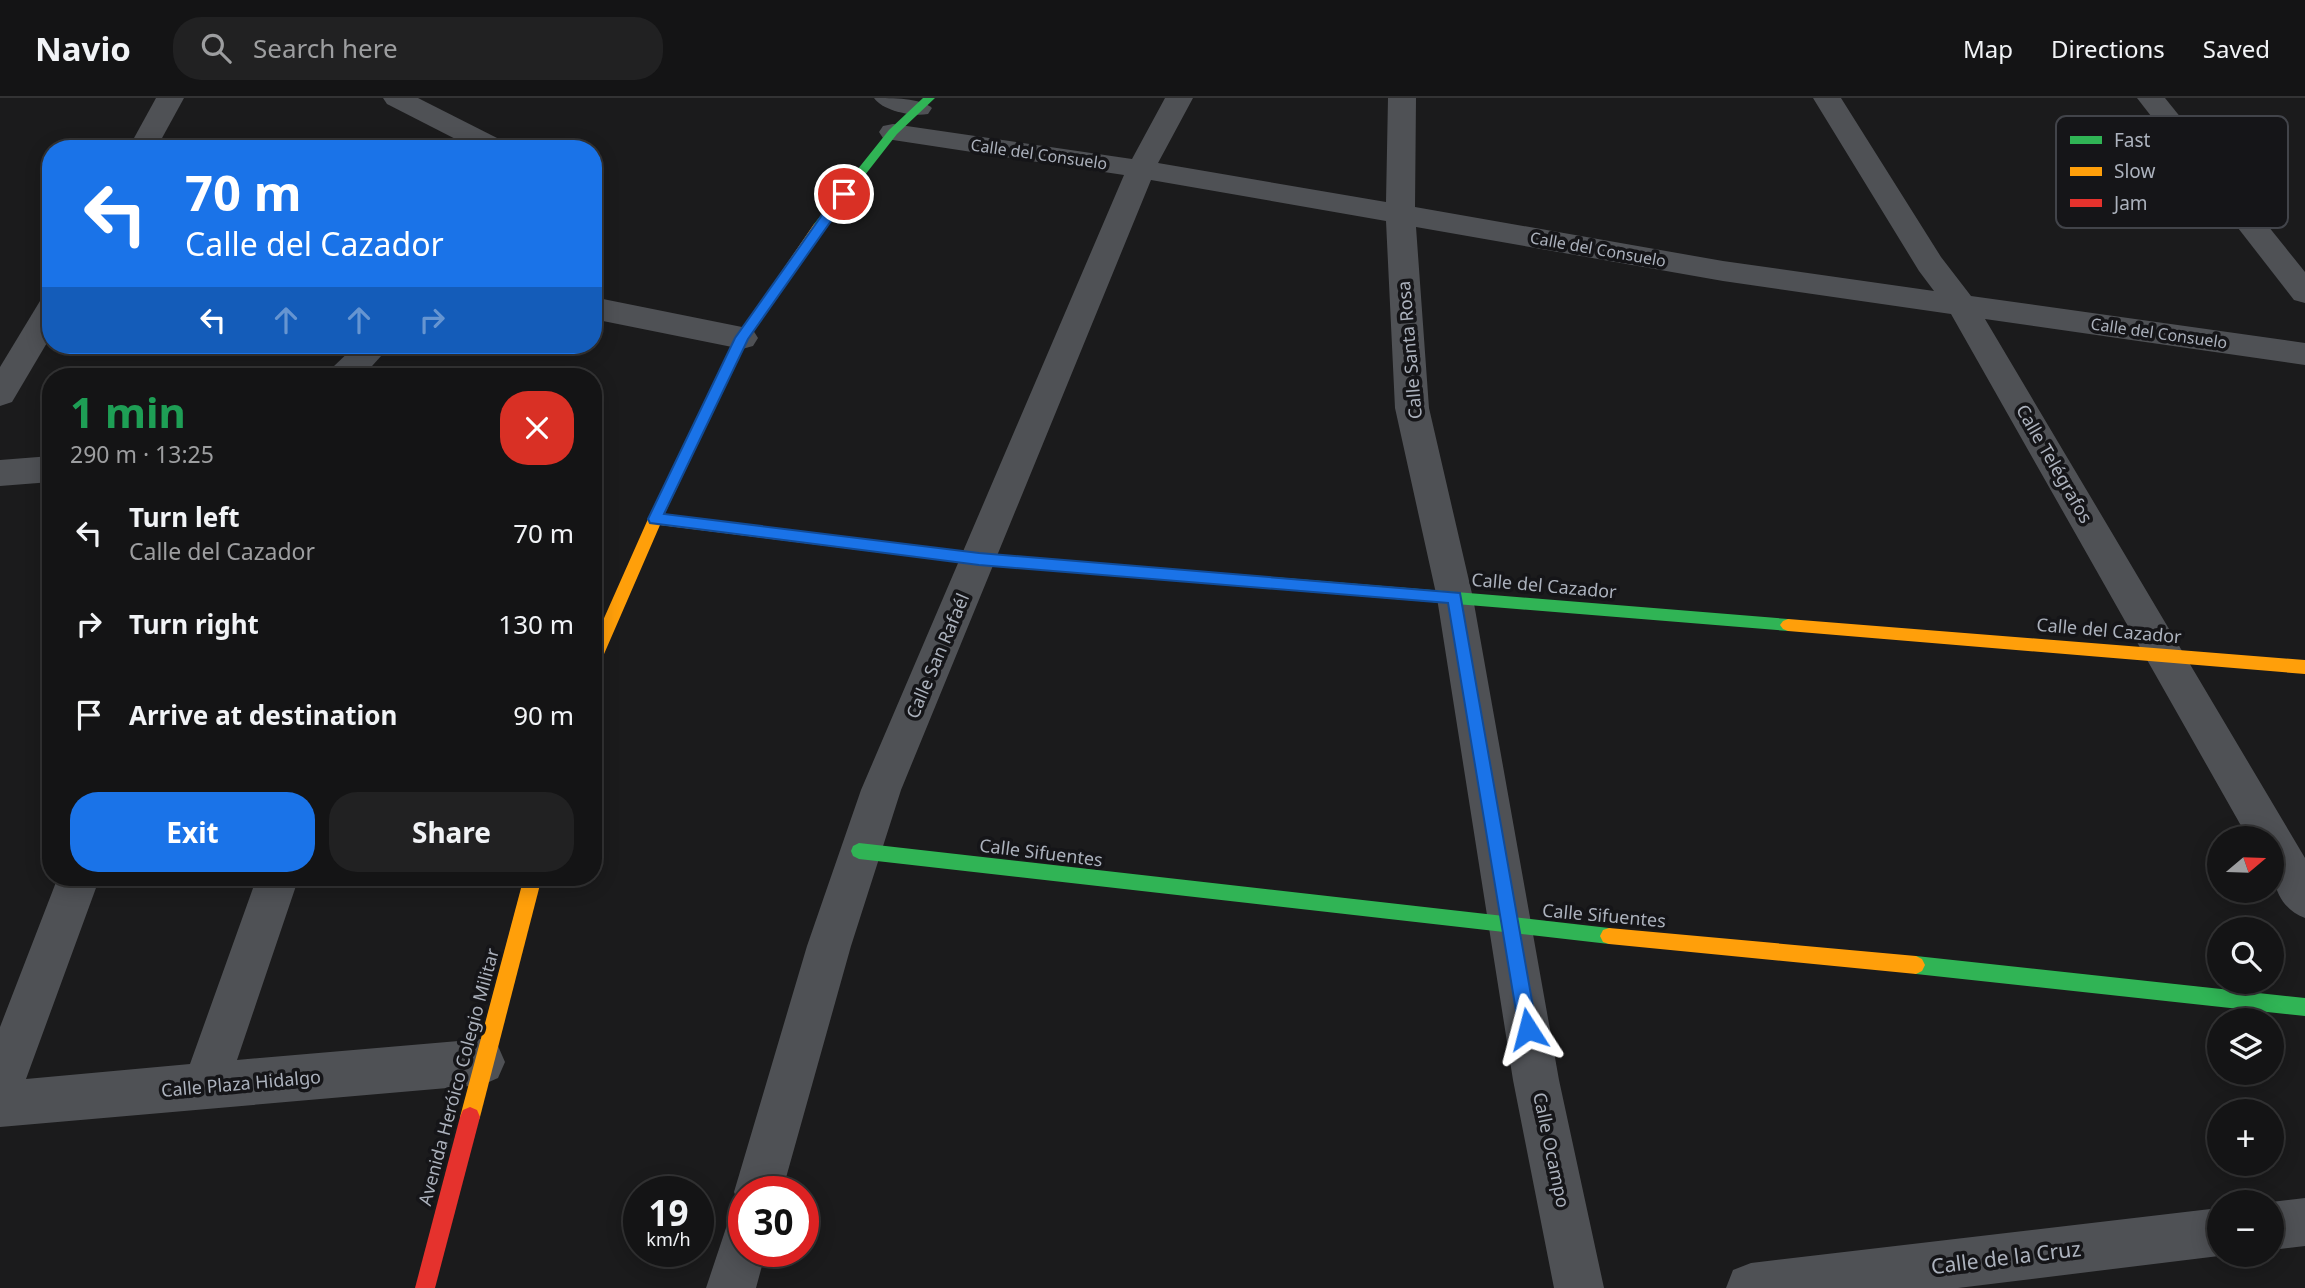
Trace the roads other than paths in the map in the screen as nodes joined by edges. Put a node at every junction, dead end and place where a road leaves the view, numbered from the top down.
1 (170, 98) edge
2 (397, 98) edge
3 (888, 98) edge
4 (1179, 98) edge
5 (1402, 98) edge
6 (1826, 98) edge
7 (2151, 98) edge
8 (923, 103) edge
9 (2165, 116) edge
10 (893, 132) junction
11 (147, 140) edge
12 (479, 140) edge
13 (1141, 169) junction
14 (1400, 213) junction
15 (2254, 228) edge
16 (2305, 293) edge
17 (1961, 304) junction
18 (602, 309) edge
19 (42, 324) edge
20 (742, 338) junction
21 (366, 354) edge
22 (2305, 355) edge
23 (351, 368) edge
24 (0, 394) edge
25 (42, 470) edge
26 (0, 473) edge
27 (655, 519) junction
28 (979, 559) junction
29 (1455, 598) junction
30 (602, 640) edge
31 (2165, 655) junction
32 (2305, 667) edge
33 (2264, 826) edge
34 (859, 851) junction
35 (2284, 862) edge
36 (76, 886) edge
37 (275, 886) edge
38 (531, 886) edge
39 (2305, 898) edge
40 (1512, 927) junction
41 (2305, 1007) edge
42 (482, 1062) junction
43 (0, 1086) edge
44 (205, 1088) junction
45 (0, 1104) edge
46 (763, 1176) edge
47 (2305, 1222) edge
48 (2284, 1225) edge
49 (2207, 1233) edge
50 (737, 1267) edge
51 (425, 1288) edge
52 (731, 1288) edge
53 (1579, 1288) edge
54 (1751, 1288) edge

1 - 11 street
2 - 12 street
3 - 8 street
4 - 13 street, Calle San Rafaél
5 - 14 street, Calle Santa Rosa
6 - 17 street, Calle Telégrafos
7 - 9 street
8 - 10 street
10 - 13 street, Calle del Consuelo
10 - 20 street
13 - 14 street, Calle del Consuelo
13 - 28 street, Calle San Rafaél
14 - 17 street, Calle del Consuelo
14 - 29 street, Calle Santa Rosa
15 - 16 street
17 - 22 street, Calle del Consuelo
17 - 31 street, Calle Telégrafos
18 - 20 street
19 - 24 street
20 - 27 street
21 - 23 street
25 - 26 street
27 - 28 street, Calle del Cazador
27 - 30 street
28 - 29 street, Calle del Cazador
28 - 34 street, Calle San Rafaél
29 - 31 street, Calle del Cazador
29 - 40 street, Calle Ocampo
31 - 32 street, Calle del Cazador
31 - 33 street, Calle Telégrafos
34 - 40 street, Calle Sifuentes
34 - 46 street, Calle San Rafaél
35 - 39 street, Calle Telégrafos
36 - 43 street
37 - 44 street
38 - 42 street, Avenida Heróico Colegio Militar
40 - 41 street, Calle Sifuentes
40 - 53 street, Calle Ocampo
42 - 44 street, Calle Plaza Hidalgo
42 - 51 street, Avenida Heróico Colegio Militar
44 - 45 street, Calle Plaza Hidalgo
47 - 48 street
49 - 54 street, Calle de la Cruz
50 - 52 street

